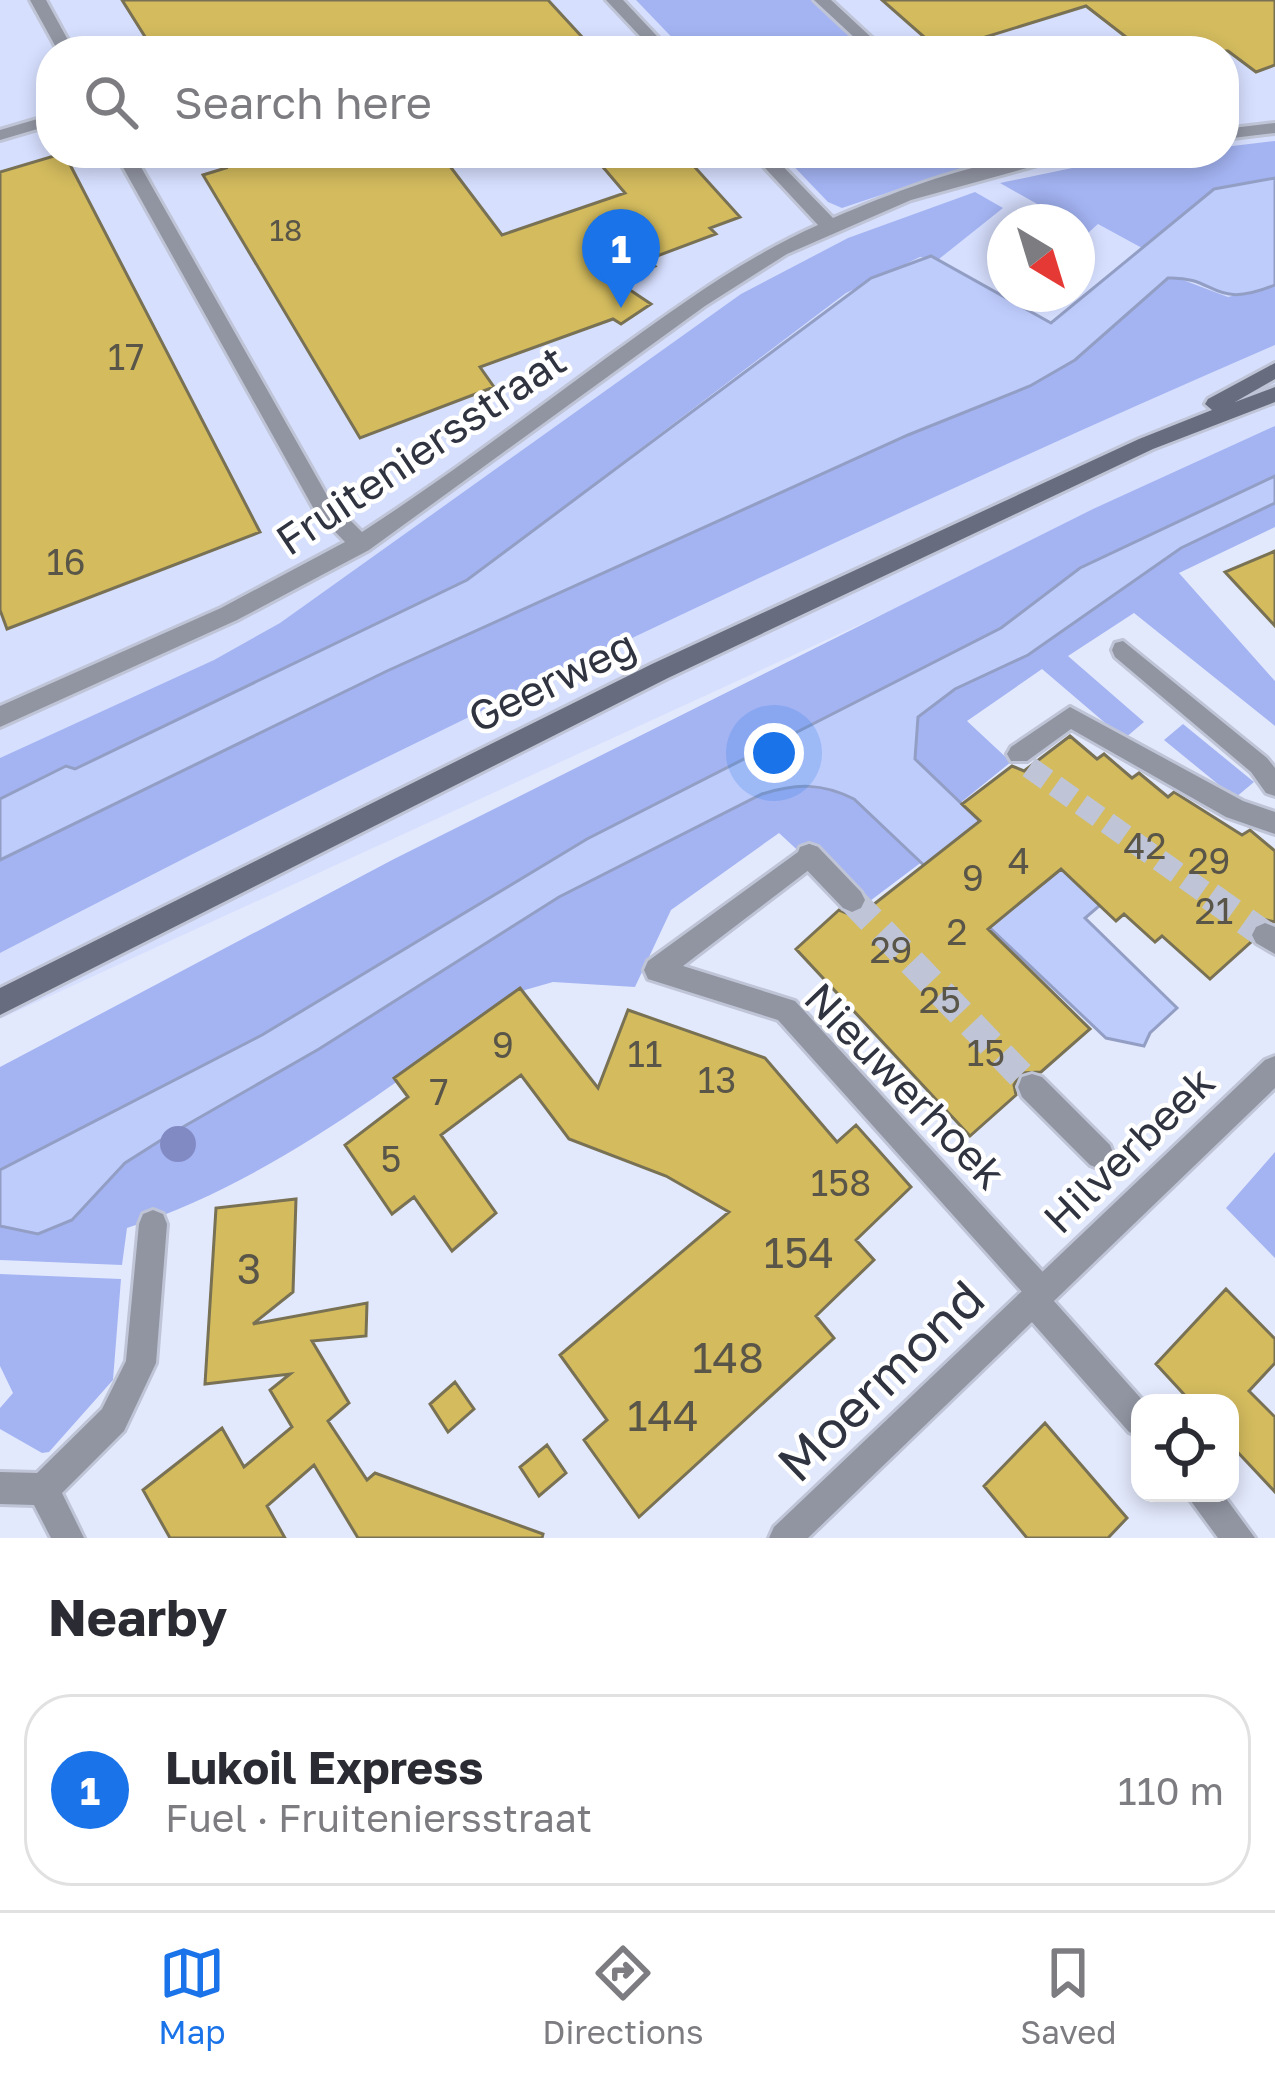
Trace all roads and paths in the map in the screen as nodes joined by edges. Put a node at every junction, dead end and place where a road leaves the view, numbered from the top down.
1 (38, 0) edge
2 (614, 0) edge
3 (822, 0) edge
4 (58, 36) edge
5 (649, 36) edge
6 (862, 36) edge
7 (36, 124) edge
8 (1275, 128) edge
9 (1239, 132) edge
10 (0, 135) edge
11 (132, 168) edge
12 (774, 168) edge
13 (975, 168) edge
14 (832, 228) junction
15 (1275, 370) edge
16 (1275, 394) edge
17 (1146, 444) junction
18 (361, 544) junction
19 (1123, 650) dead end
20 (0, 716) edge
21 (1024, 761) dead end
22 (1275, 786) edge
23 (1275, 823) edge
24 (852, 900) tunnel mouth
25 (0, 1002) edge
26 (1275, 1069) edge
27 (1032, 1087) tunnel mouth
28 (1100, 1155) dead end
29 (153, 1224) dead end
30 (1038, 1297) junction
31 (1131, 1409) edge
32 (0, 1487) edge
33 (43, 1489) junction
34 (1209, 1502) edge
35 (68, 1538) edge
36 (785, 1538) edge
37 (1240, 1538) edge

1 - 4 street
2 - 5 street
3 - 6 street
7 - 10 street
8 - 9 street
11 - 18 street
12 - 14 street
13 - 14 street, Fruiteniersstraat
14 - 18 street, Fruiteniersstraat
15 - 17 main road, Geerweg
16 - 17 main road, Geerweg
17 - 25 main road, Geerweg
18 - 20 street, Fruiteniersstraat
19 - 22 street
21 - 23 street
24 - 30 street, Nieuwerhoek
26 - 30 street, Hilverbeek
27 - 28 street
29 - 33 street
30 - 31 street
30 - 36 street, Moermond
32 - 33 street
33 - 35 street
34 - 37 street

